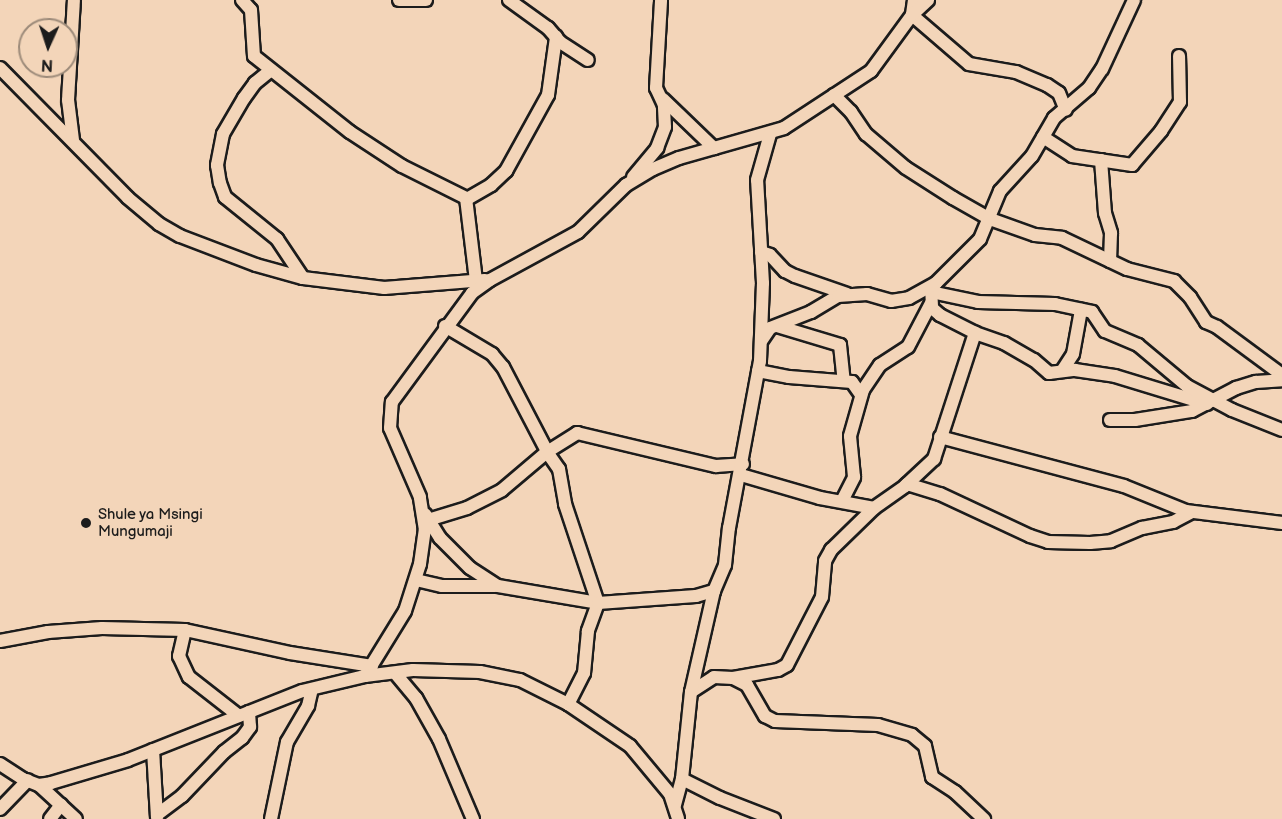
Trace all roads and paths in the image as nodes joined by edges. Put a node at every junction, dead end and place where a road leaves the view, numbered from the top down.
1 (74, 0) edge
2 (242, 0) edge
3 (399, 0) edge
4 (426, 0) edge
5 (509, 0) edge
6 (661, 0) edge
7 (914, 0) edge
8 (928, 0) edge
9 (1134, 0) edge
10 (912, 15) junction
11 (556, 37) junction
12 (1179, 56) dead end
13 (588, 60) dead end
14 (0, 68) edge
15 (271, 70) junction
16 (834, 95) junction
17 (660, 96) junction
18 (1066, 110) junction
19 (770, 134) junction
20 (1043, 137) junction
21 (73, 140) junction
22 (714, 148) junction
23 (1101, 160) junction
24 (626, 185) junction
25 (467, 199) junction
26 (990, 219) junction
27 (761, 252) junction
28 (1110, 261) junction
29 (303, 278) junction
30 (490, 280) junction
31 (476, 281) junction
32 (849, 294) junction
33 (931, 294) junction
34 (1081, 310) junction
35 (446, 326) junction
36 (777, 326) junction
37 (975, 333) junction
38 (761, 341) junction
39 (759, 371) junction
40 (1062, 371) junction
41 (1282, 375) edge
42 (1282, 380) edge
43 (844, 381) junction
44 (861, 395) junction
45 (1210, 402) junction
46 (1110, 420) dead end
47 (1282, 430) edge
48 (940, 436) junction
49 (548, 452) junction
50 (742, 469) junction
51 (907, 484) junction
52 (842, 501) junction
53 (874, 508) junction
54 (1192, 512) junction
55 (426, 515) junction
56 (1282, 524) edge
57 (416, 580) junction
58 (498, 586) junction
59 (714, 591) junction
60 (598, 603) junction
61 (185, 630) junction
62 (0, 641) edge
63 (368, 671) junction
64 (395, 673) junction
65 (733, 678) junction
66 (312, 689) junction
67 (691, 692) junction
68 (568, 704) junction
69 (244, 714) junction
70 (153, 750) junction
71 (0, 764) edge
72 (682, 779) junction
73 (33, 782) junction
74 (675, 805) junction
75 (61, 806) junction
76 (0, 809) edge
77 (158, 816) edge
78 (50, 819) edge
79 (76, 819) edge
80 (271, 819) edge
81 (473, 819) edge
82 (678, 819) edge
83 (774, 819) edge
84 (984, 819) edge

1 - 21 street
2 - 15 street
3 - 4 street
5 - 11 street
6 - 17 street
7 - 10 street
8 - 10 street
9 - 18 street
10 - 16 street
10 - 18 street
11 - 13 street
11 - 25 street
12 - 23 street
14 - 21 street
15 - 25 street
15 - 29 street
16 - 19 street
16 - 26 street
17 - 22 street
17 - 24 street
18 - 20 street
19 - 22 street
19 - 27 street
20 - 23 street
20 - 26 street
21 - 29 street
22 - 24 street
23 - 28 street
24 - 30 street
25 - 31 street
26 - 28 street
26 - 33 street
27 - 32 street
27 - 38 street
28 - 41 street
29 - 31 street
30 - 31 street
30 - 35 street
32 - 33 street
32 - 36 street
33 - 34 street
33 - 37 street
33 - 44 street
34 - 40 street
34 - 45 street
35 - 49 street
35 - 55 street
36 - 38 street
36 - 43 street
37 - 40 street
37 - 48 street
38 - 39 street
39 - 43 street
39 - 50 street
40 - 45 street
42 - 45 street
43 - 44 street
44 - 52 street
45 - 46 street
45 - 47 street
48 - 51 street
48 - 54 street
49 - 50 street
49 - 55 street
49 - 60 street
50 - 52 street
50 - 59 street
51 - 53 street
51 - 54 street
52 - 53 street
53 - 65 street
54 - 56 street
55 - 57 street
55 - 58 street
57 - 58 street
57 - 63 street
58 - 60 street
59 - 60 street
59 - 67 street
60 - 68 street
61 - 62 street
61 - 63 street
61 - 69 street
63 - 64 street
63 - 66 street
64 - 68 street
64 - 81 street
65 - 67 street
65 - 84 street
66 - 69 street
66 - 80 street
67 - 72 street
68 - 74 street
69 - 70 street
69 - 77 street
70 - 73 street
70 - 77 street
71 - 73 street
72 - 74 street
72 - 83 street
73 - 75 street
73 - 76 street
74 - 82 street
75 - 78 street
75 - 79 street

